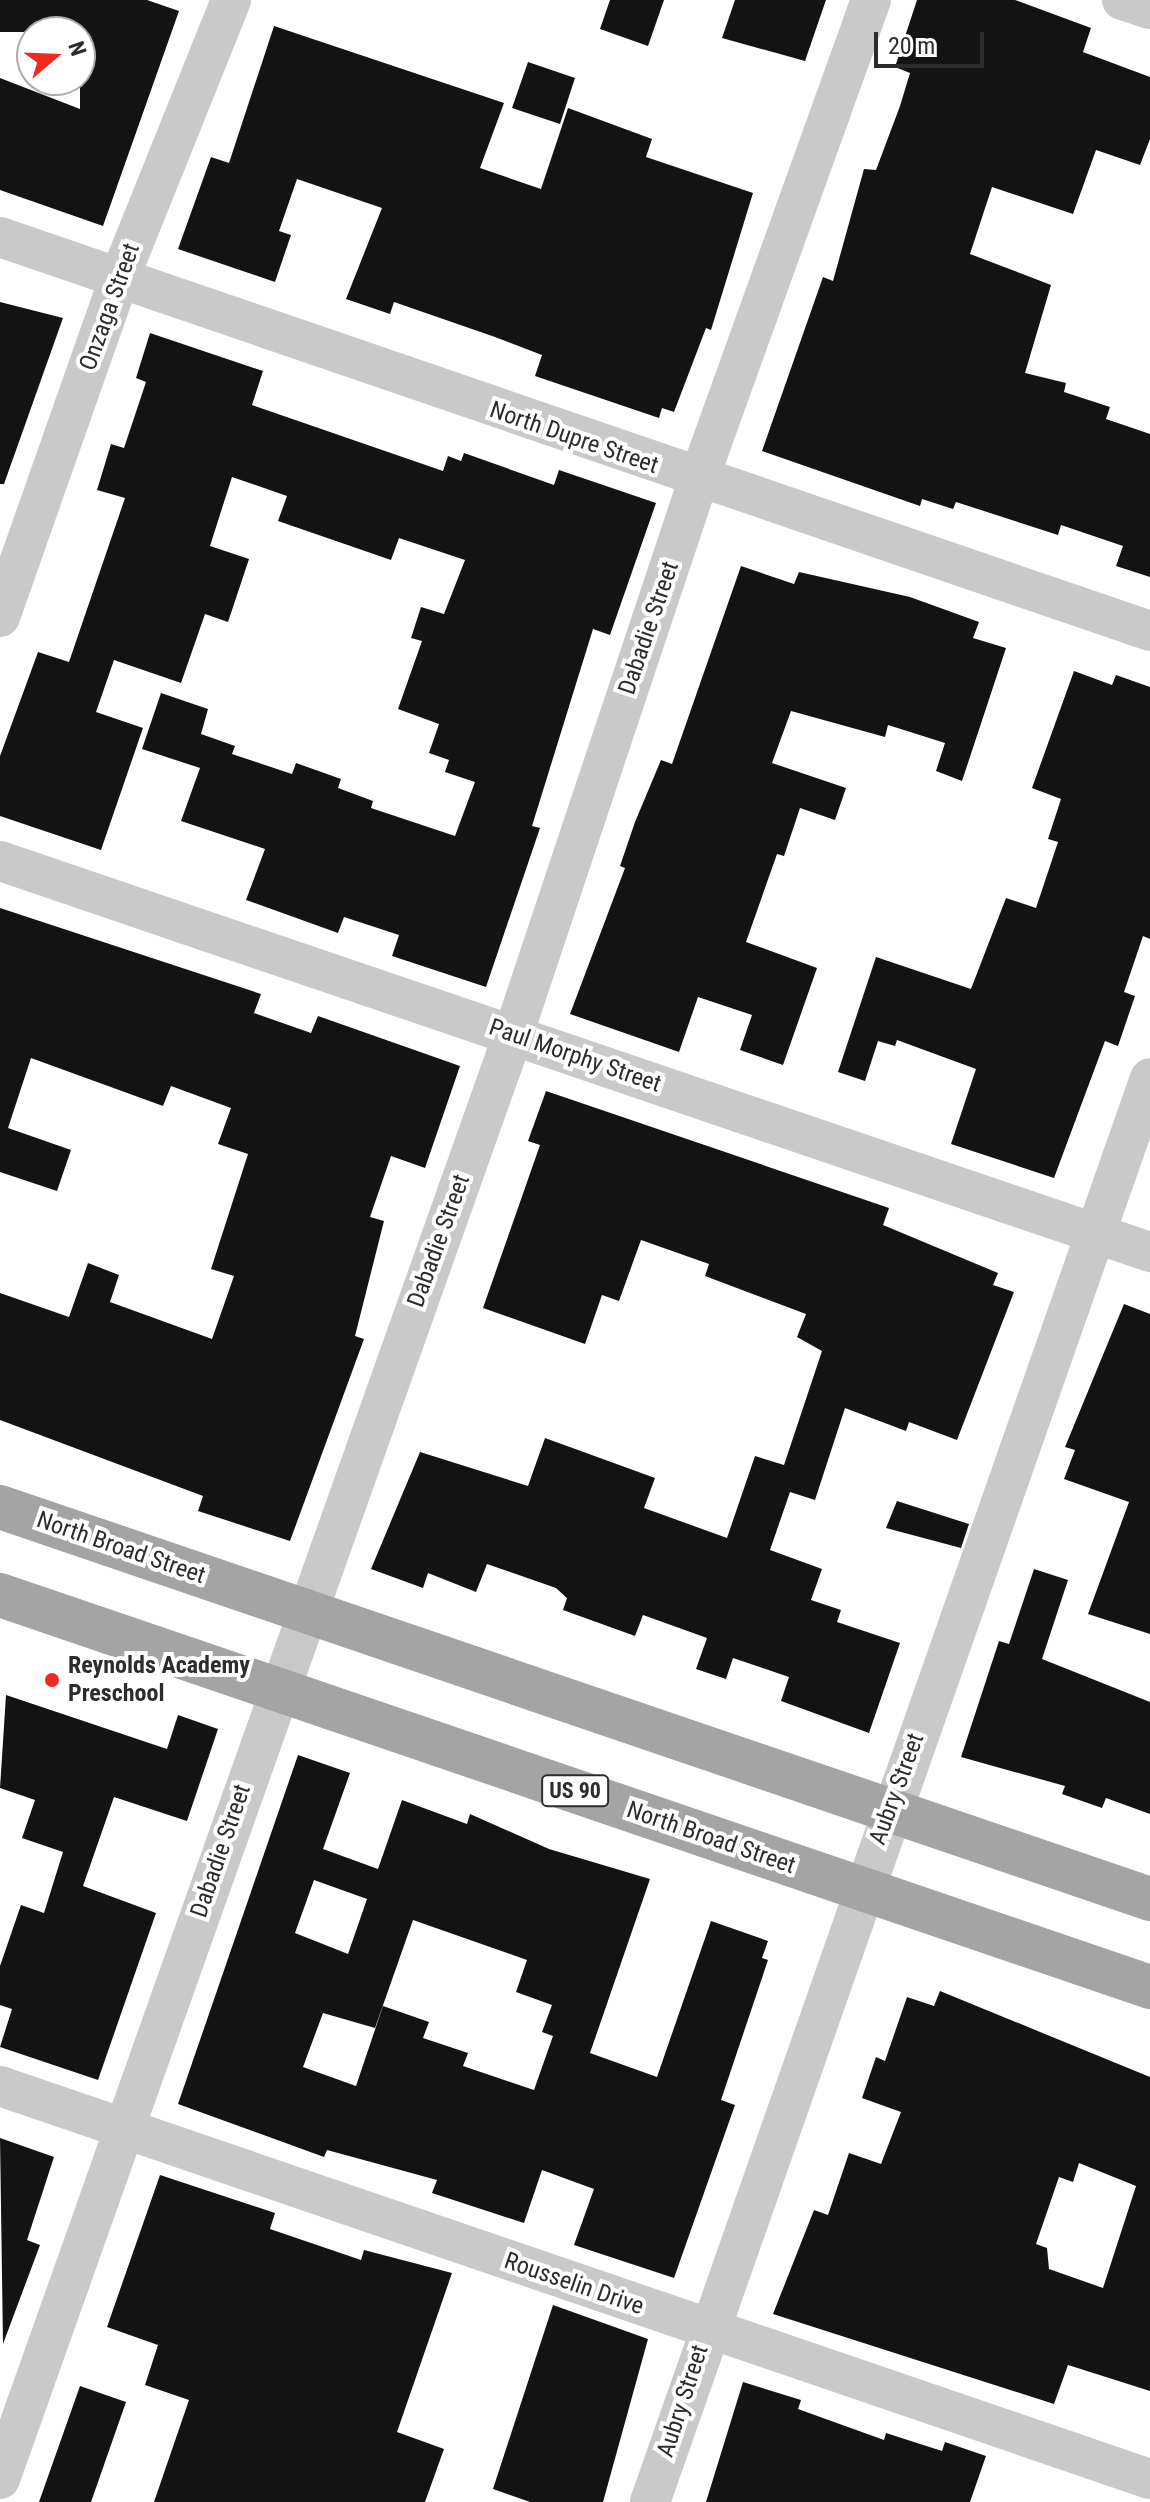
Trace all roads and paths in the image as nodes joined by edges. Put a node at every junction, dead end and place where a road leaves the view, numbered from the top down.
1 (231, 0) edge
2 (871, 0) edge
3 (1122, 0) edge
4 (1150, 9) edge
5 (0, 237) edge
6 (119, 279) junction
7 (698, 481) junction
8 (0, 617) edge
9 (1150, 631) edge
10 (0, 861) edge
11 (513, 1035) junction
12 (1150, 1078) edge
13 (1094, 1233) junction
14 (1150, 1252) edge
15 (0, 1507) edge
16 (0, 1595) edge
17 (307, 1611) junction
18 (277, 1690) junction
19 (890, 1810) junction
20 (862, 1888) junction
21 (1150, 1899) edge
22 (1150, 1987) edge
23 (0, 2086) edge
24 (124, 2129) junction
25 (707, 2330) junction
26 (0, 2479) edge
27 (1150, 2479) edge
28 (650, 2502) edge

1 - 6 street, Onzaga Street
2 - 7 street, Dabadie Street
3 - 4 street
5 - 6 street, North Dupre Street
6 - 7 street, North Dupre Street
6 - 8 street, Onzaga Street
7 - 9 street, North Dupre Street
7 - 11 street, Dabadie Street
10 - 11 street, Paul Morphy Street
11 - 13 street, Paul Morphy Street
11 - 17 street, Dabadie Street
12 - 13 street, Aubry Street
13 - 14 street, Paul Morphy Street
13 - 19 street, Aubry Street
15 - 17 main road, North Broad Street
16 - 18 main road, North Broad Street / US 90
17 - 18 street, Dabadie Street
17 - 19 main road, North Broad Street
18 - 20 main road, North Broad Street / US 90
18 - 24 street, Dabadie Street
19 - 20 street, Aubry Street
19 - 21 main road, North Broad Street
20 - 22 main road, North Broad Street / US 90
20 - 25 street, Aubry Street
23 - 24 street, Rousselin Drive
24 - 25 street, Rousselin Drive
24 - 26 street, Dabadie Street
25 - 27 street, Rousselin Drive
25 - 28 street, Aubry Street

